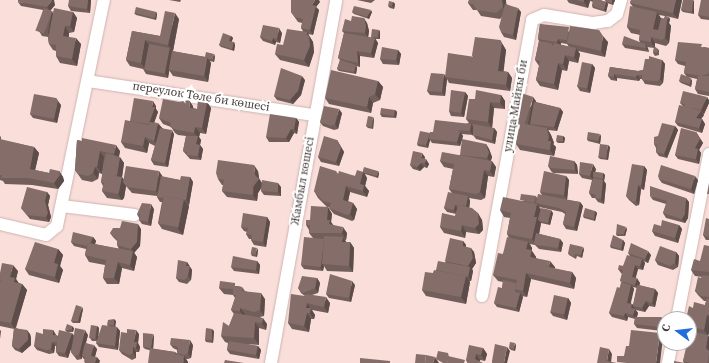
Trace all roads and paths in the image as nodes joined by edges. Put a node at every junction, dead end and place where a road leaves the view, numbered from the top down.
1 (104, 0) edge
2 (336, 0) edge
3 (621, 0) edge
4 (88, 81) junction
5 (314, 115) junction
6 (709, 154) edge
7 (62, 206) junction
8 (134, 215) dead end
9 (0, 224) edge
10 (482, 296) dead end
11 (679, 311) edge
12 (670, 351) edge
13 (271, 363) edge
14 (668, 363) edge

1 - 4 street
2 - 5 street, Жамбыл көшесі
3 - 10 street, улица Майкы би
4 - 5 street, переулок Төле би көшесі
4 - 7 street
5 - 13 street, Жамбыл көшесі
6 - 11 street
7 - 8 street
7 - 9 street
12 - 14 street

